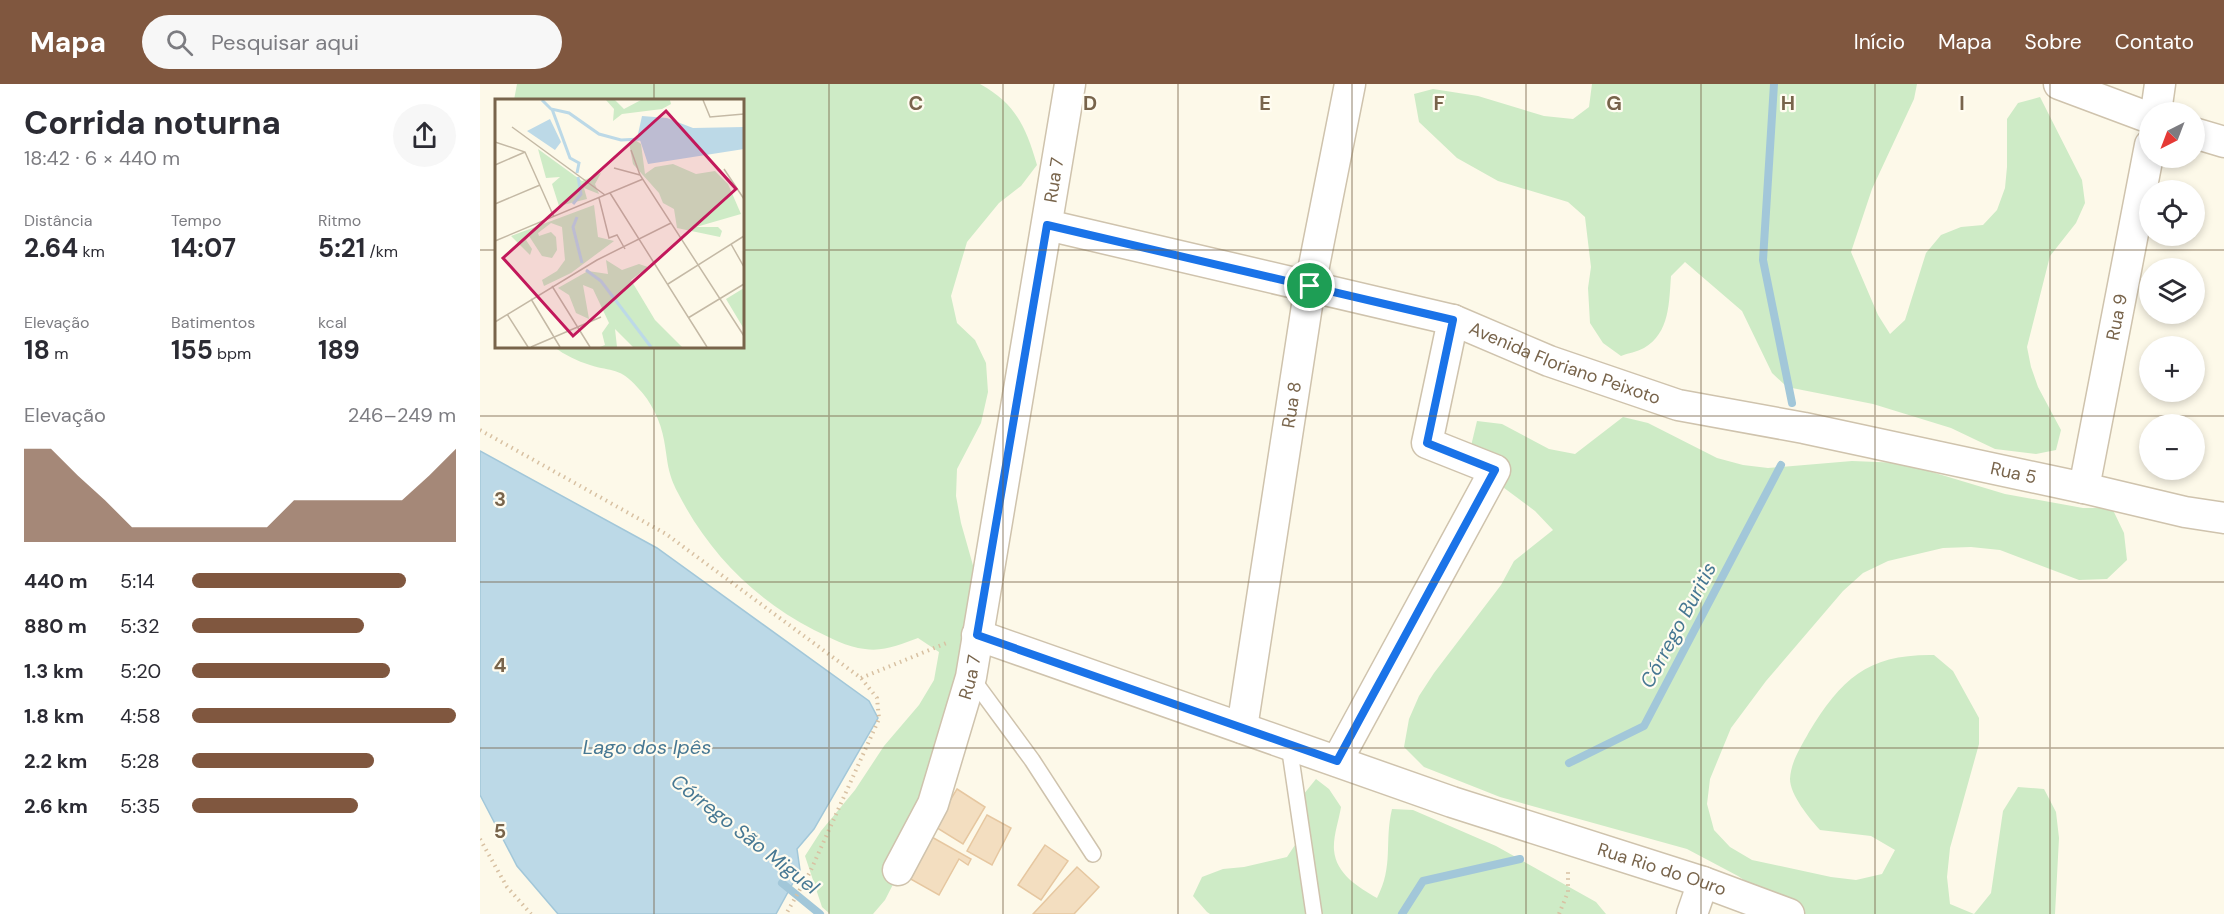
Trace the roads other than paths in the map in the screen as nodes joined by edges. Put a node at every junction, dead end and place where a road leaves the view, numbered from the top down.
1 (1071, 84) edge
2 (1350, 84) edge
3 (2059, 84) edge
4 (2160, 84) edge
5 (2157, 102) edge
6 (2139, 114) edge
7 (2205, 136) edge
8 (2224, 142) edge
9 (2146, 168) edge
10 (1047, 225) junction
11 (1310, 286) junction
12 (1453, 320) junction
13 (1804, 428) joint
14 (2084, 488) junction
15 (2224, 518) edge
16 (977, 635) junction
17 (971, 677) junction
18 (1242, 728) junction
19 (1289, 744) junction
20 (1337, 761) junction
21 (1093, 854) dead end
22 (898, 870) dead end
23 (1703, 882) junction
24 (1314, 914) edge
25 (1692, 914) edge
26 (1789, 914) edge

1 - 10 street, Rua 7
2 - 11 street, Rua 8
3 - 6 street
4 - 5 street
7 - 8 street
9 - 14 street, Rua 9
10 - 11 street, Avenida Floriano Peixoto
10 - 16 street, Rua 7
11 - 12 street, Avenida Floriano Peixoto
11 - 18 street, Rua 8
12 - 13 street, Avenida Floriano Peixoto
12 - 20 street
13 - 14 street, Rua 5
14 - 15 street, Rua 5
16 - 17 street, Rua 7
16 - 18 street, Rua Rio do Ouro
17 - 21 lane
17 - 22 street, Rua 7
18 - 19 street, Rua Rio do Ouro
19 - 20 street, Rua Rio do Ouro
19 - 24 lane
20 - 23 street, Rua Rio do Ouro
23 - 25 street
23 - 26 street, Rua Rio do Ouro

